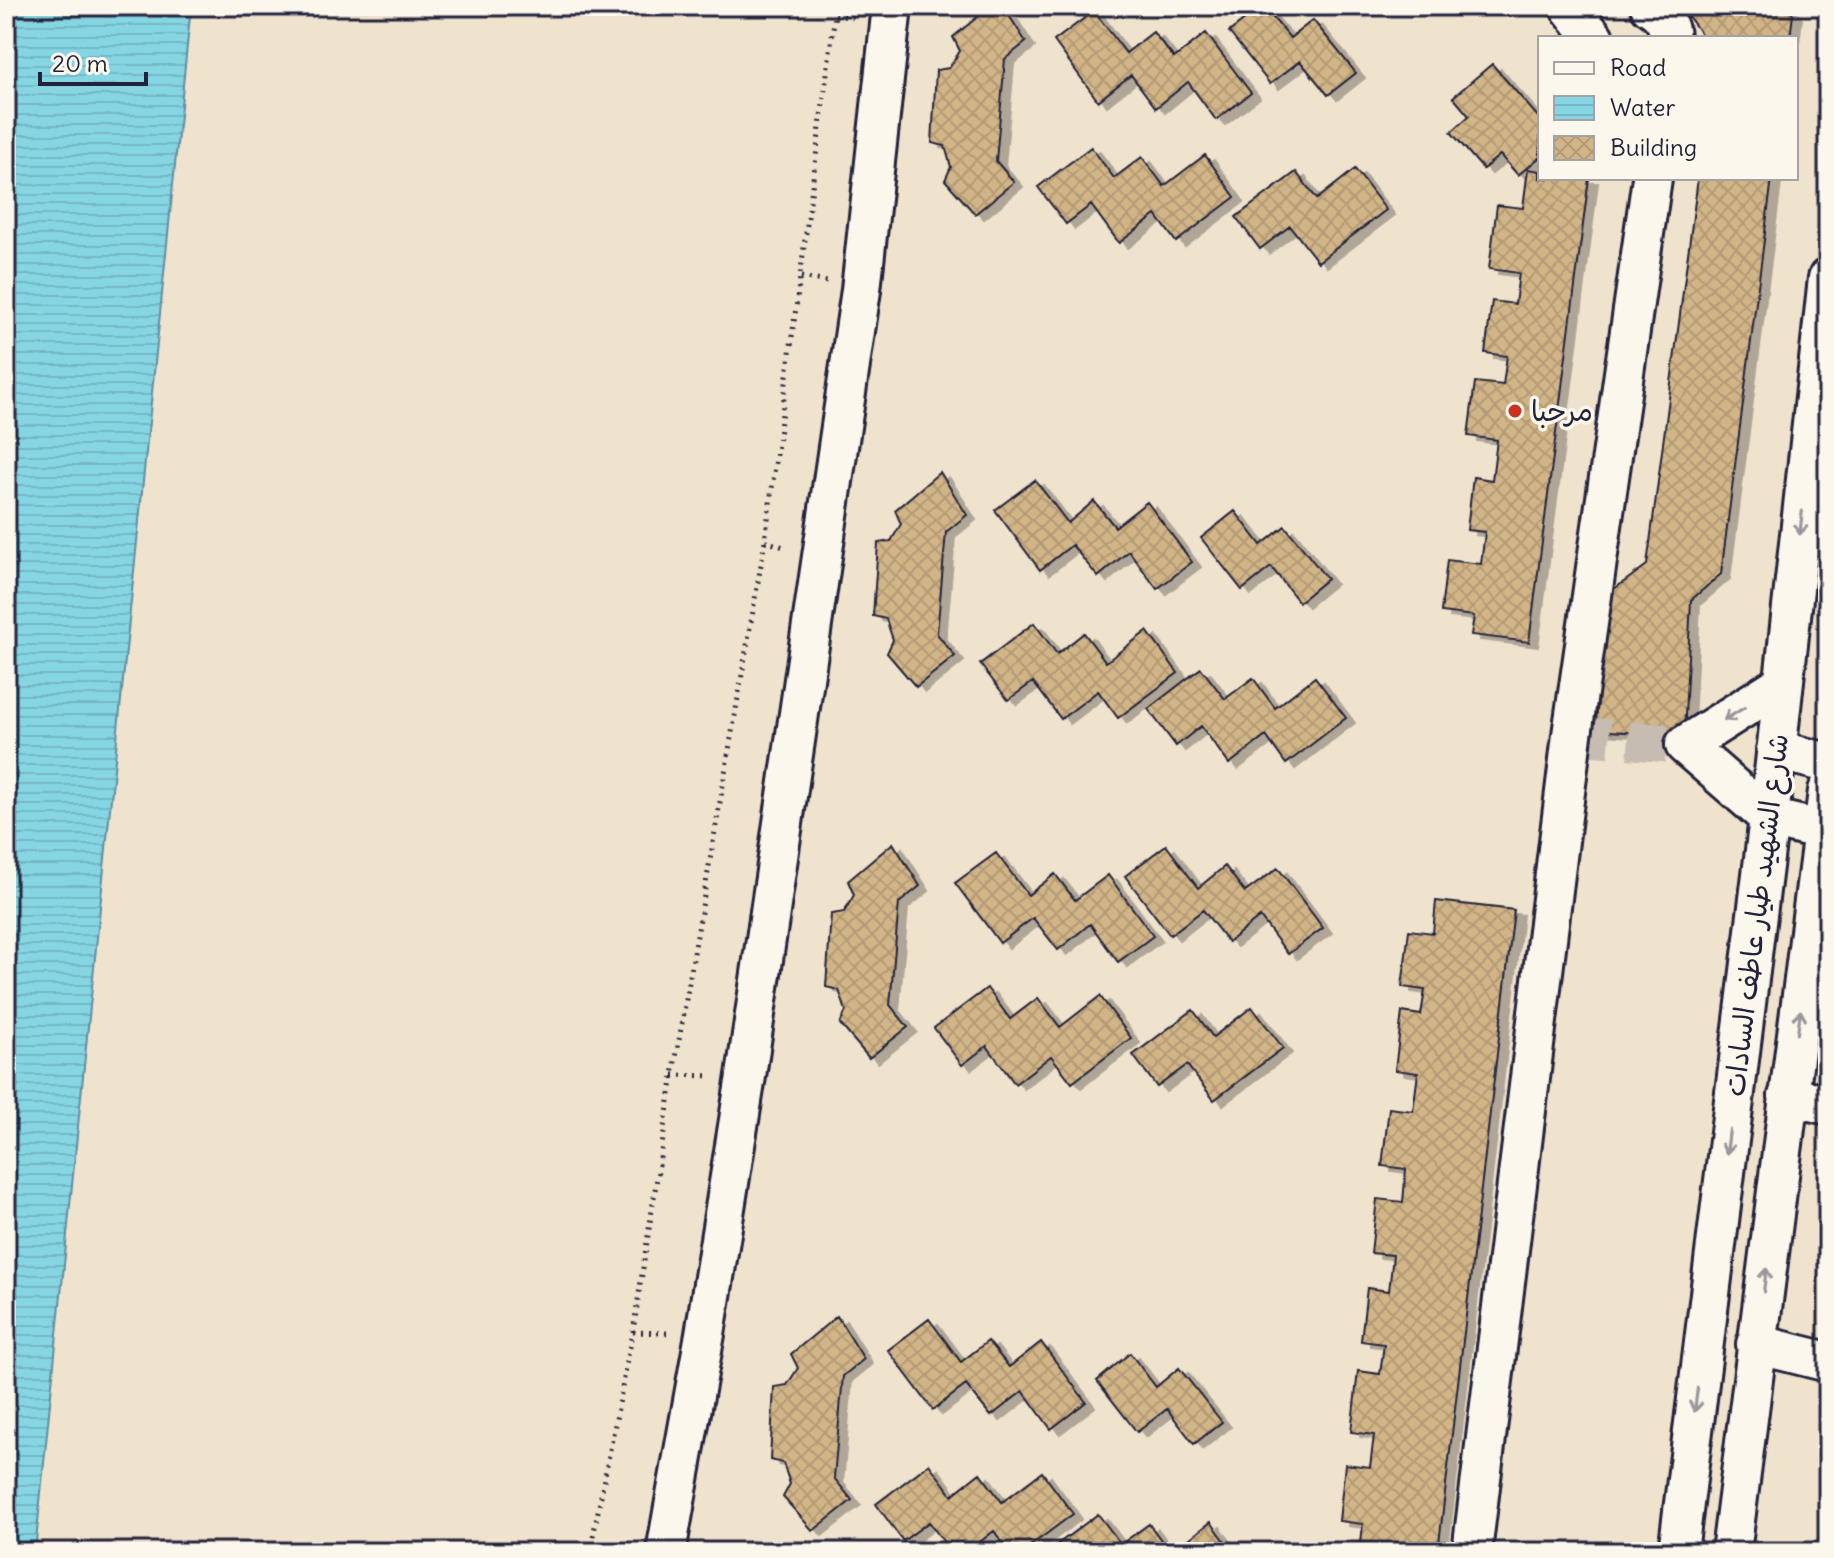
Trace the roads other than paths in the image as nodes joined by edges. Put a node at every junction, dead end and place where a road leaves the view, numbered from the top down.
1 (892, 6) edge
2 (1569, 6) edge
3 (1650, 6) edge
4 (1592, 36) edge
5 (1670, 36) edge
6 (1652, 180) edge
7 (1828, 278) edge
8 (1783, 683) junction
9 (1776, 750) junction
10 (1828, 763) edge
11 (1828, 791) edge
12 (1769, 818) junction
13 (1826, 831) edge
14 (1788, 1096) junction
15 (1828, 1105) edge
16 (1756, 1344) junction
17 (1828, 1362) edge
18 (666, 1552) edge
19 (1472, 1552) edge
20 (1678, 1552) edge
21 (1731, 1552) edge

1 - 18 street
2 - 4 street
3 - 5 street
6 - 19 street
7 -> 8 street, شارع الشهيد طيار عاطف السادات
8 - 9 street, شارع الشهيد طيار عاطف السادات
8 -> 12 street
9 - 10 street
9 - 12 street, شارع الشهيد طيار عاطف السادات
11 - 13 street, شارع الشهيد طيار عاطف السادات
12 - 13 street
12 -> 20 street, شارع الشهيد طيار عاطف السادات
14 -> 13 street, شارع الشهيد طيار عاطف السادات
14 - 15 street
16 -> 14 street, شارع الشهيد طيار عاطف السادات
16 - 17 street
16 - 21 street, شارع الشهيد طيار عاطف السادات

